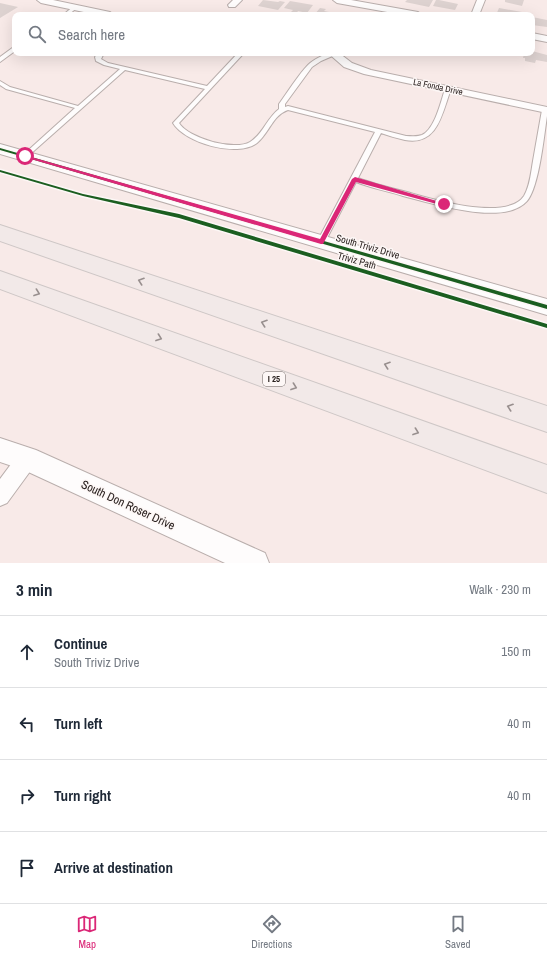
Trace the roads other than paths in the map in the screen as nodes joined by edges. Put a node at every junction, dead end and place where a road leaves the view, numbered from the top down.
1 (41, 0) edge
2 (337, 0) edge
3 (481, 0) edge
4 (358, 2) edge
5 (76, 8) junction
6 (69, 12) edge
7 (95, 12) edge
8 (404, 12) edge
9 (476, 12) edge
10 (535, 37) edge
11 (547, 39) edge
12 (12, 50) edge
13 (99, 56) edge
14 (238, 56) edge
15 (328, 56) edge
16 (338, 56) edge
17 (0, 60) edge
18 (124, 68) junction
19 (0, 83) edge
20 (209, 88) junction
21 (448, 89) junction
22 (80, 108) junction
23 (282, 109) junction
24 (546, 110) edge
25 (379, 131) junction
26 (0, 149) edge
27 (25, 156) junction
28 (355, 179) junction
29 (0, 232) edge
30 (321, 242) junction
31 (0, 280) edge
32 (547, 308) edge
33 (547, 419) edge
34 (0, 450) edge
35 (27, 459) junction
36 (547, 479) edge
37 (0, 496) edge
38 (255, 563) edge

1 - 5 street
2 - 4 street
3 - 9 street
4 - 8 street
5 - 6 lane
5 - 7 street
10 - 11 street
12 - 17 lane
13 - 18 lane
14 - 20 lane
15 - 23 lane
16 - 21 street, La Fonda Drive
18 - 20 lane
18 - 22 lane
19 - 22 lane
20 - 23 lane
21 - 24 street, La Fonda Drive
21 - 25 lane
22 - 27 lane
23 - 25 lane
24 - 28 lane
25 - 28 lane
26 - 27 street, South Triviz Drive
27 - 30 street, South Triviz Drive
28 - 30 lane
33 -> 29 highway
30 - 32 street, South Triviz Drive
31 -> 36 highway, I 25
34 - 35 street, South Don Roser Drive
35 - 37 street
35 - 38 street, South Don Roser Drive

